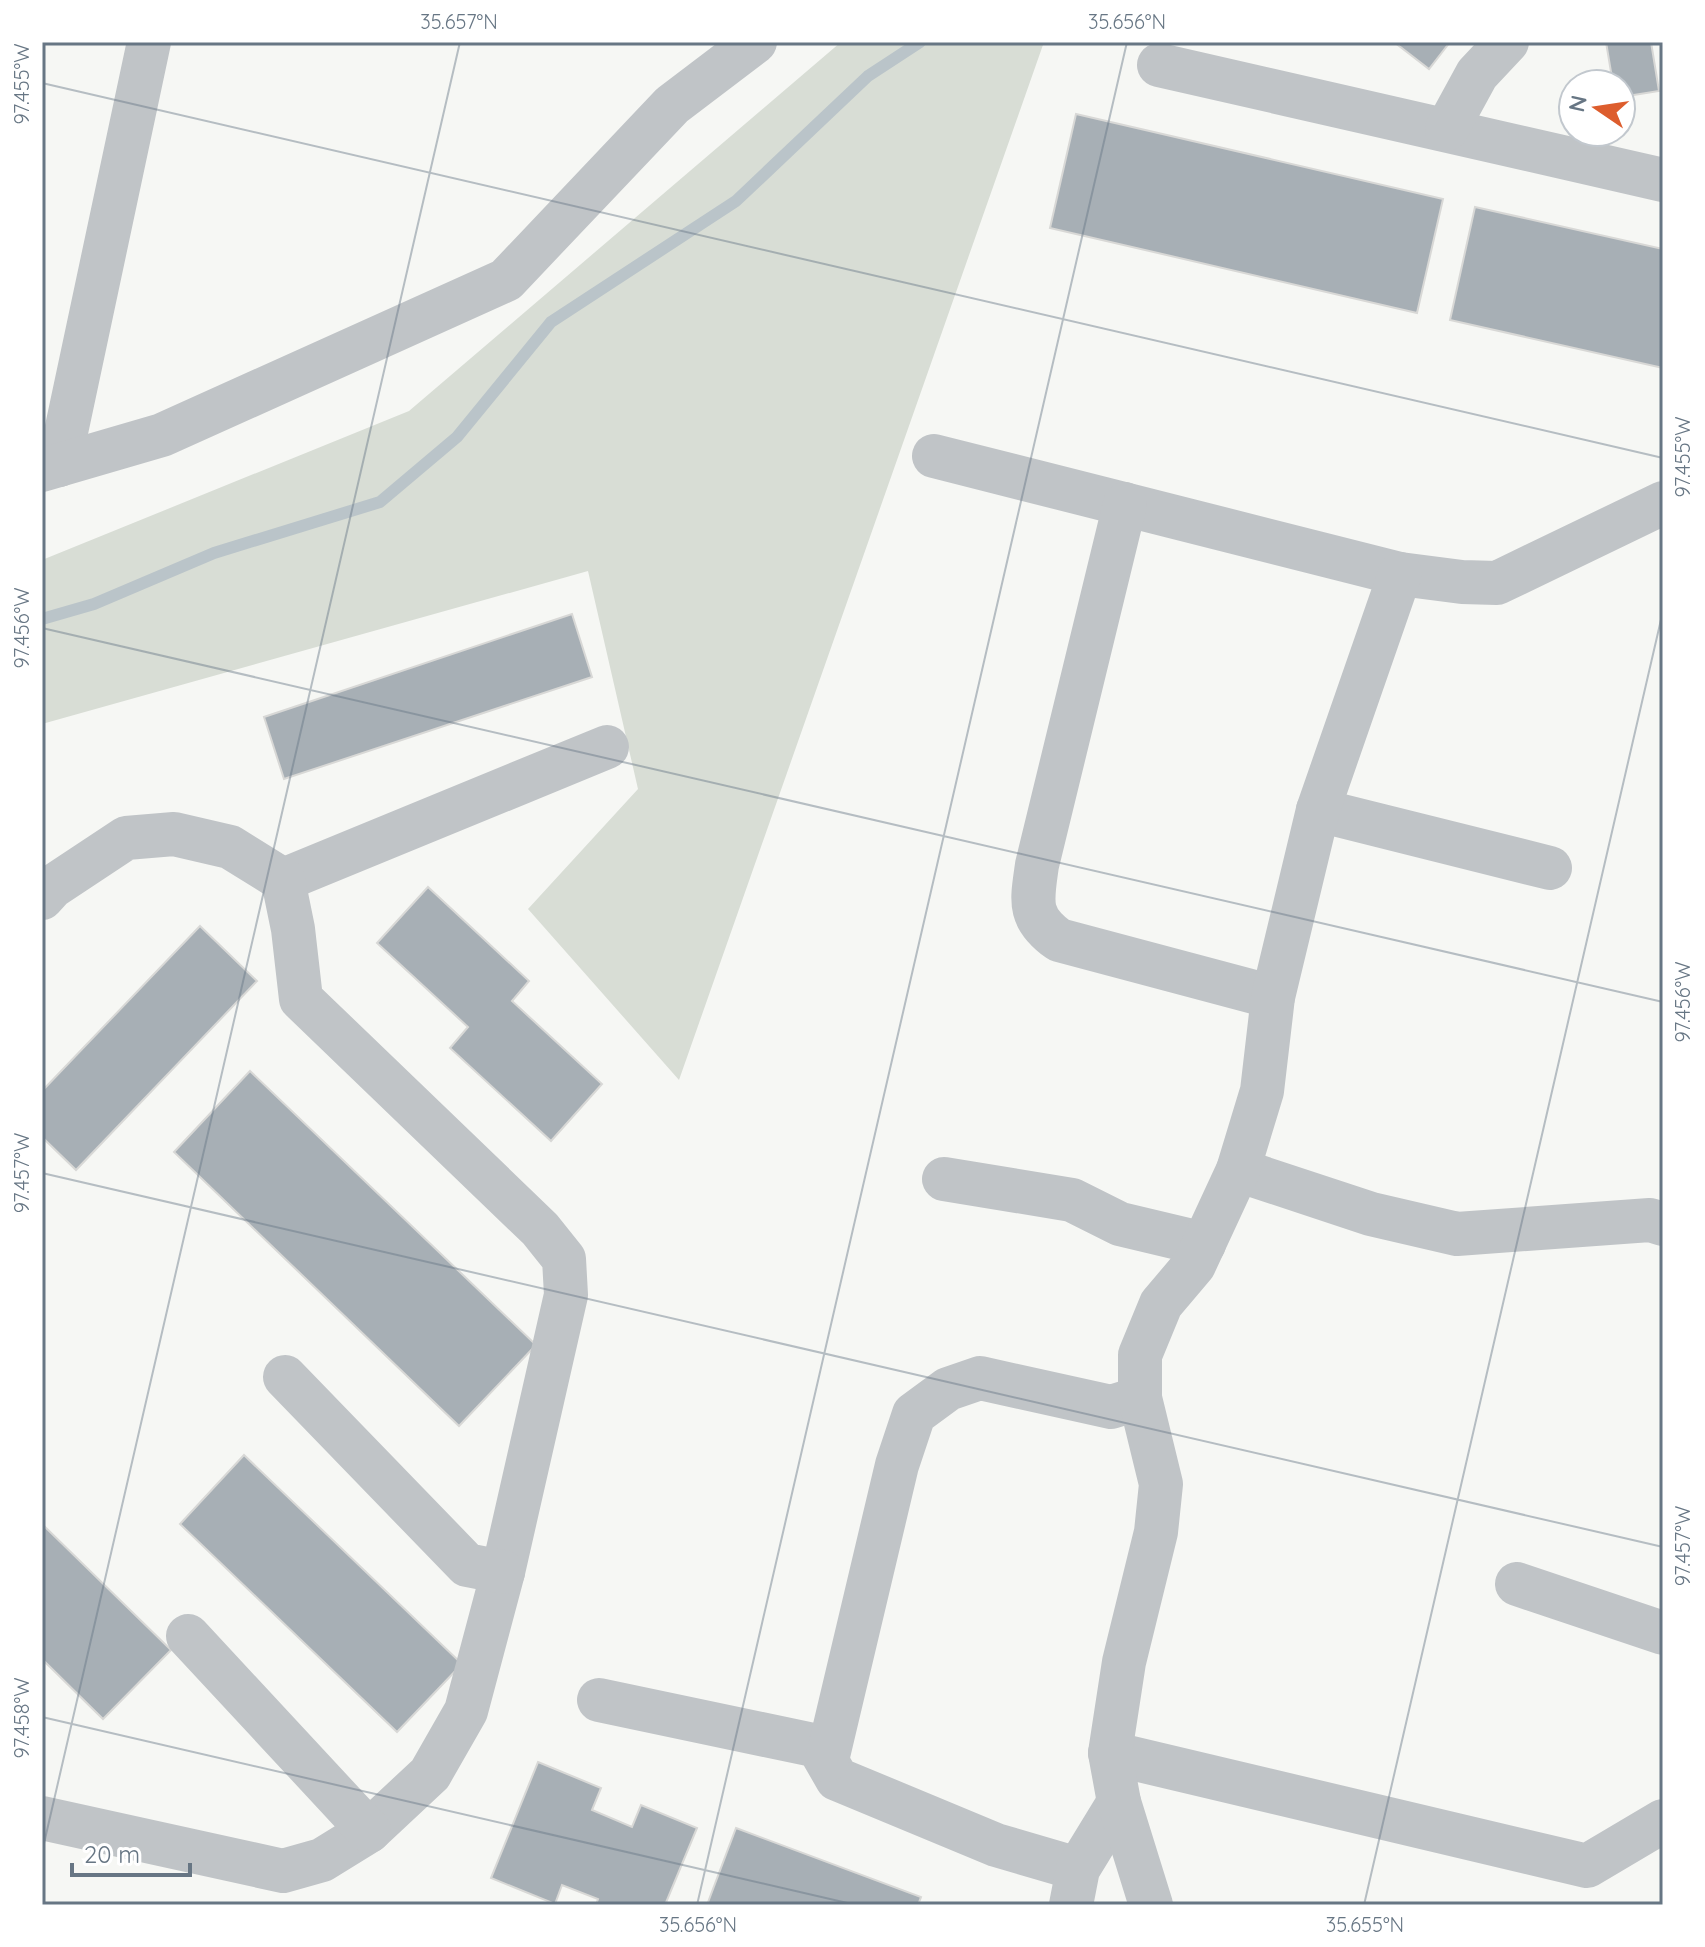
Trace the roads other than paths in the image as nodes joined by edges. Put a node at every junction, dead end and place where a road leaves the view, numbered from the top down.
1 (149, 42) edge
2 (755, 42) edge
3 (1507, 42) edge
4 (1159, 65) dead end
5 (1447, 129) junction
6 (1663, 180) edge
7 (934, 456) dead end
8 (51, 468) edge
9 (1663, 503) edge
10 (1125, 504) junction
11 (1400, 574) junction
12 (607, 747) dead end
13 (1318, 810) junction
14 (1550, 868) dead end
15 (283, 880) junction
16 (42, 898) edge
17 (1273, 997) junction
18 (1238, 1170) junction
19 (944, 1179) dead end
20 (1663, 1224) edge
21 (1204, 1244) junction
22 (285, 1377) dead end
23 (1140, 1398) junction
24 (503, 1572) junction
25 (1517, 1584) dead end
26 (1663, 1633) edge
27 (188, 1636) dead end
28 (599, 1700) dead end
29 (1110, 1753) junction
30 (827, 1760) junction
31 (1119, 1802) junction
32 (42, 1818) edge
33 (1663, 1821) edge
34 (369, 1831) junction
35 (1075, 1887) edge
36 (1151, 1905) edge

1 - 8 street
2 - 8 street
3 - 5 street
4 - 5 street
5 - 6 street
7 - 10 street
9 - 11 street
10 - 11 street
10 - 17 street
11 - 13 street
12 - 15 street
13 - 14 street
13 - 17 street
15 - 16 street
15 - 24 street
17 - 18 street
18 - 20 street
18 - 21 street
19 - 21 street
21 - 23 street
22 - 24 street
23 - 29 street
23 - 30 street
24 - 34 street
25 - 26 street
27 - 34 street
28 - 30 street
29 - 31 street
29 - 33 street
30 - 35 street
31 - 35 street
31 - 36 street
32 - 34 street

